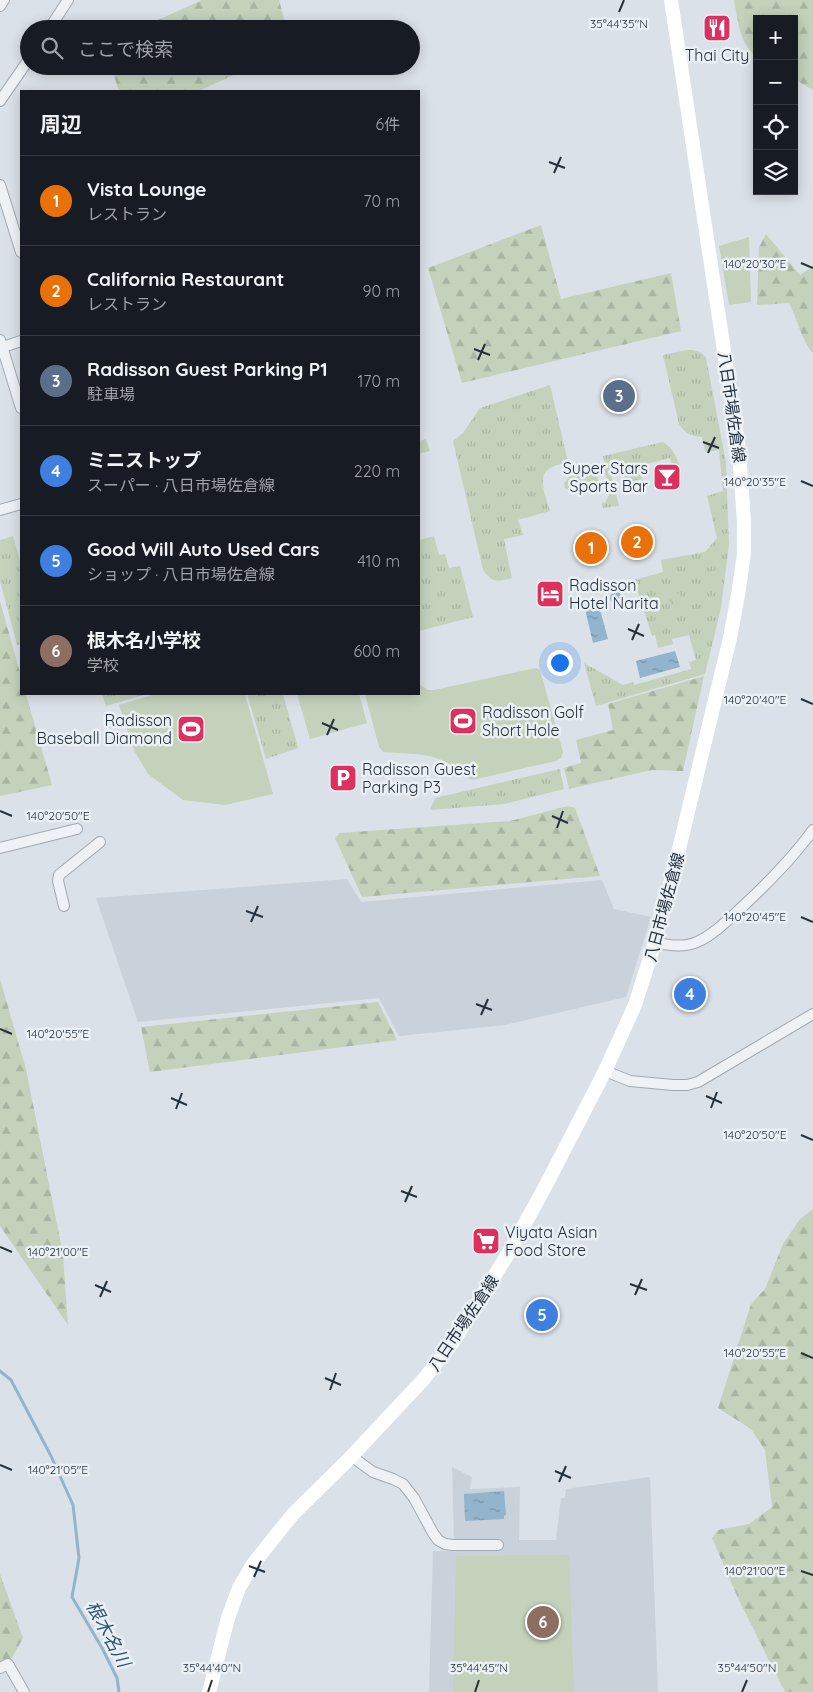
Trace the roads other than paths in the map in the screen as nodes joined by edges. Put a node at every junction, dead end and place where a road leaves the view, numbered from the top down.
1 (4, 0) edge
2 (671, 0) edge
3 (64, 2) edge
4 (0, 6) edge
5 (54, 20) edge
6 (20, 72) edge
7 (0, 101) edge
8 (0, 185) edge
9 (20, 249) edge
10 (20, 341) edge
11 (1, 345) edge
12 (20, 405) edge
13 (20, 504) edge
14 (0, 510) edge
15 (77, 829) dead end
16 (813, 830) edge
17 (100, 842) dead end
18 (0, 848) edge
19 (64, 906) dead end
20 (655, 942) junction
21 (813, 1014) edge
22 (605, 1071) junction
23 (351, 1456) junction
24 (498, 1545) dead end
25 (0, 1668) edge
26 (24, 1692) edge
27 (209, 1692) edge

1 - 4 street
2 - 20 main road, 八日市場佐倉線
3 - 5 street
6 - 7 street
8 - 9 street
10 - 11 street
11 - 12 street
13 - 14 street
15 - 18 street
16 - 20 street
17 - 19 street
20 - 22 main road, 八日市場佐倉線
21 - 22 street
22 - 23 main road, 八日市場佐倉線
23 - 24 street
23 - 27 main road, 八日市場佐倉線
25 - 26 street

